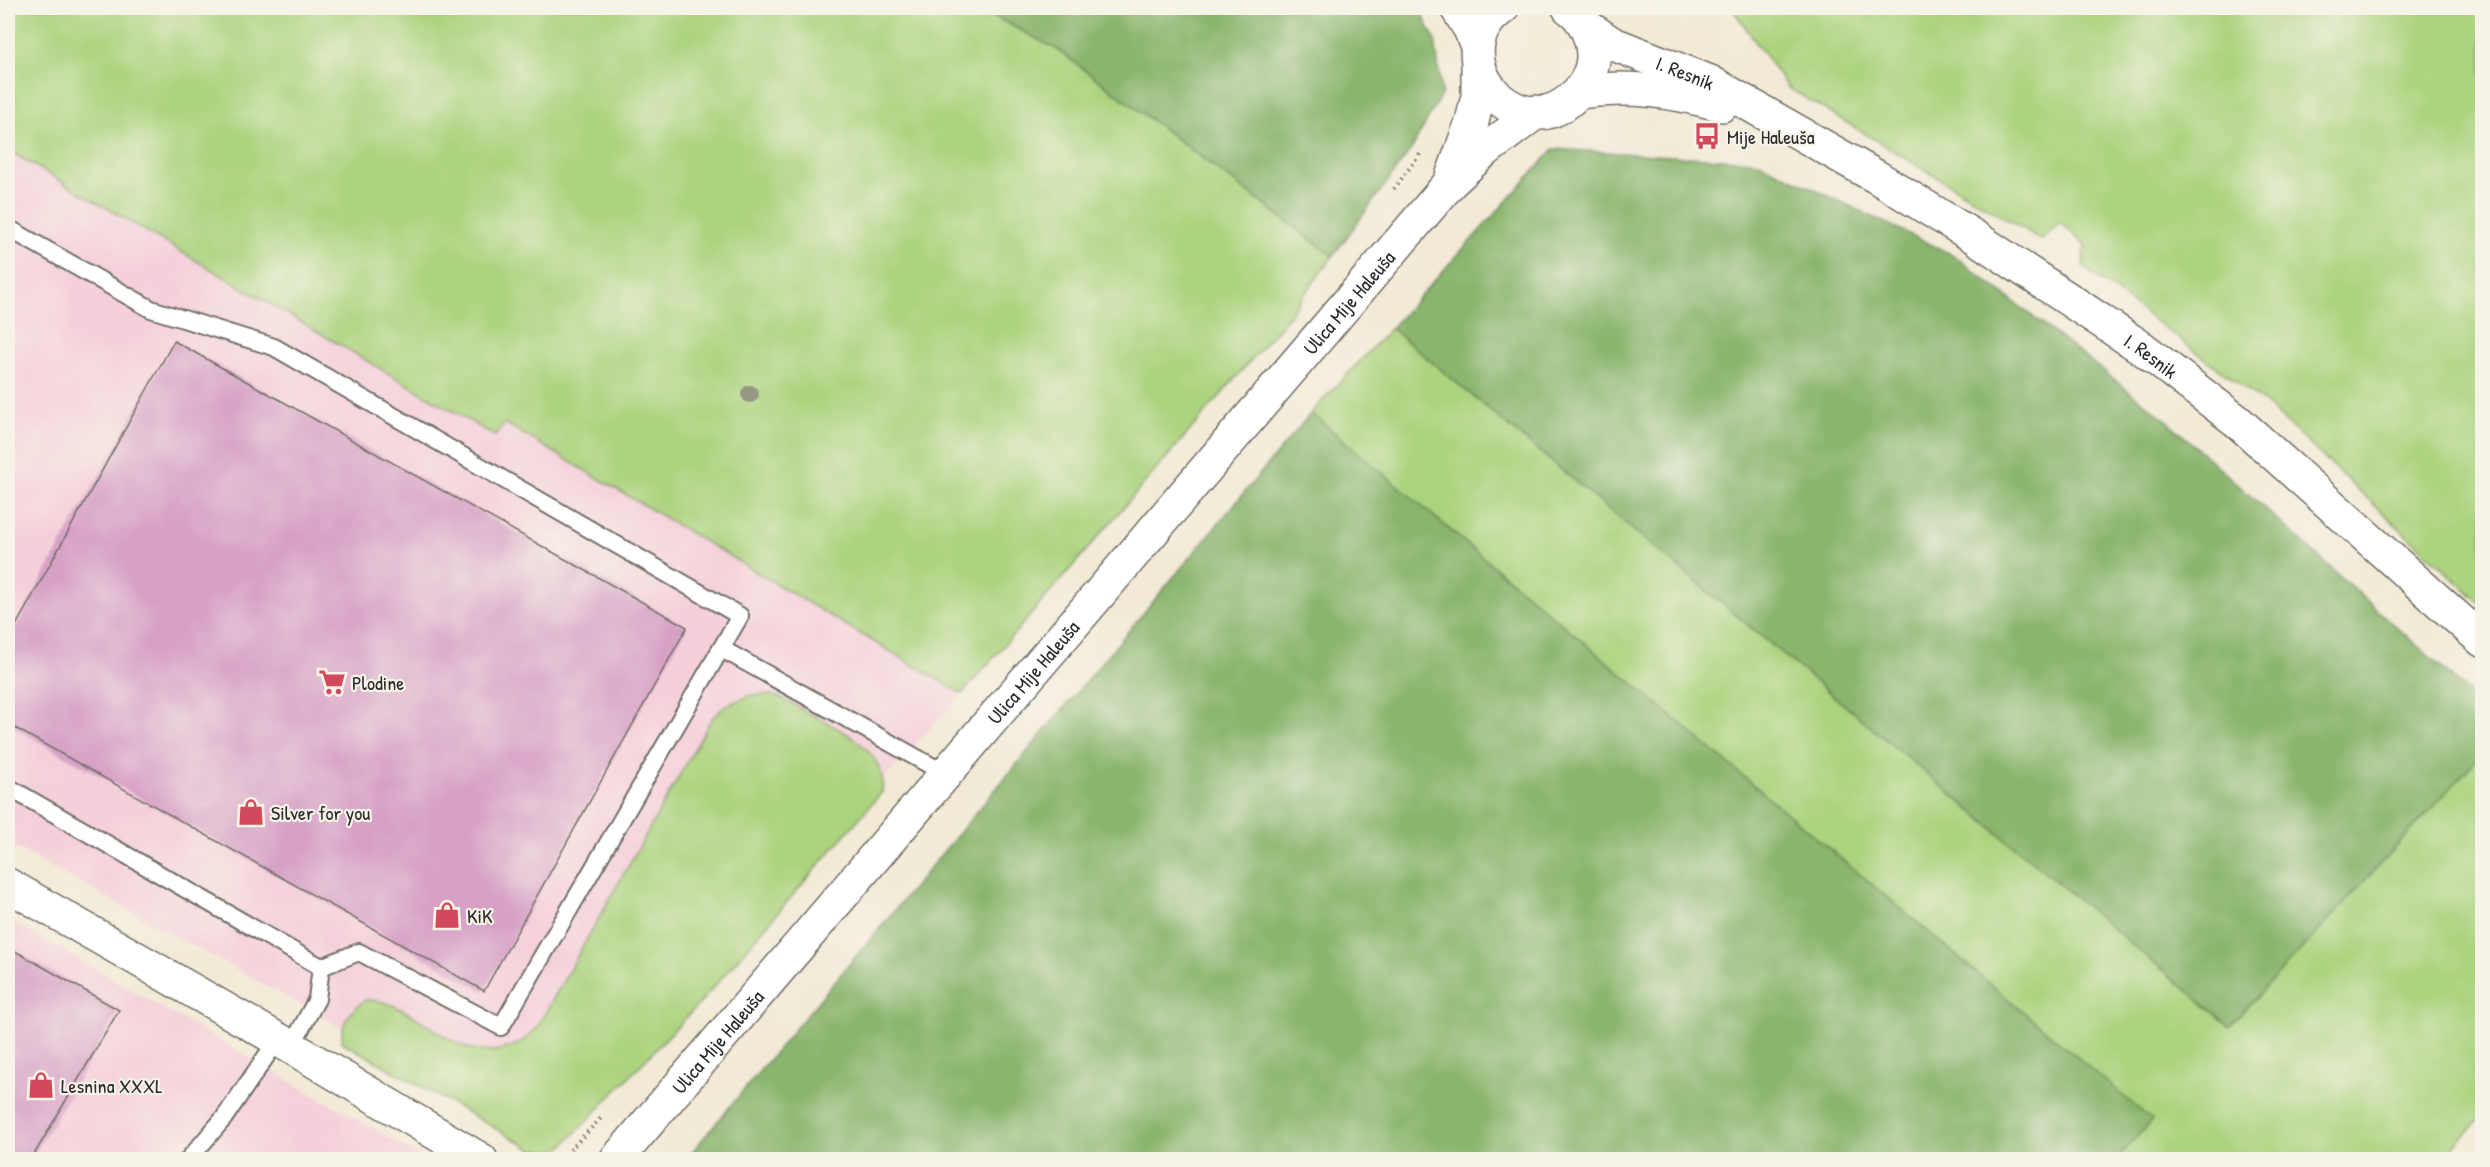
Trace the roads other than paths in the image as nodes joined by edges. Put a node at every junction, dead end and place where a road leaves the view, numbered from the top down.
1 (1457, 8) edge
2 (1502, 8) edge
3 (1577, 17) edge
4 (1478, 56) junction
5 (1580, 92) junction
6 (1536, 112) junction
7 (1782, 123) junction
8 (1450, 183) junction
9 (8, 228) edge
10 (2482, 640) edge
11 (722, 649) junction
12 (944, 773) junction
13 (8, 787) edge
14 (8, 885) edge
15 (321, 967) junction
16 (284, 1043) junction
17 (188, 1160) edge
18 (481, 1160) edge
19 (616, 1160) edge

1 - 4 street
2 - 4 street
3 - 5 street
3 - 7 street, I. Resnik
4 - 6 street
4 - 8 street, Ulica Mije Haleuša
5 - 6 street
5 - 7 street, I. Resnik
6 - 8 street, Ulica Mije Haleuša
7 - 10 street, I. Resnik
8 - 12 street, Ulica Mije Haleuša
9 - 11 lane
11 - 12 lane
11 - 15 lane
12 - 19 street, Ulica Mije Haleuša
13 - 15 lane
14 - 16 street
15 - 16 lane
16 - 17 lane
16 - 18 street

